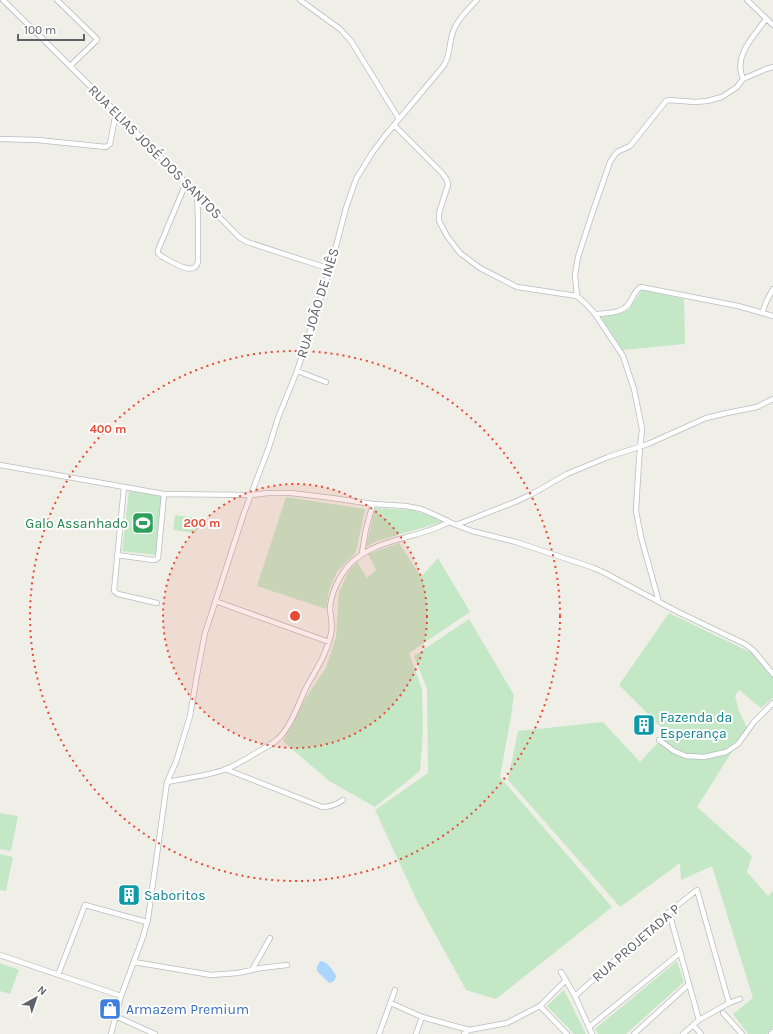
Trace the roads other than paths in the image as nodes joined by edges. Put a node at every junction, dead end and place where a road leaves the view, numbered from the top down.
1 (3, 0) edge
2 (57, 0) edge
3 (300, 0) edge
4 (477, 0) edge
5 (747, 0) edge
6 (766, 19) junction
7 (773, 25) edge
8 (70, 66) junction
9 (773, 68) edge
10 (744, 79) junction
11 (116, 112) junction
12 (399, 119) junction
13 (394, 125) junction
14 (0, 139) edge
15 (186, 183) junction
16 (197, 194) junction
17 (330, 269) junction
18 (773, 289) edge
19 (577, 296) junction
20 (762, 312) junction
21 (595, 314) junction
22 (773, 316) edge
23 (296, 371) junction
24 (326, 382) dead end
25 (773, 399) edge
26 (640, 446) junction
27 (0, 465) edge
28 (124, 487) junction
29 (164, 494) junction
30 (251, 494) junction
31 (372, 504) junction
32 (450, 522) junction
33 (456, 525) junction
34 (362, 553) junction
35 (117, 555) junction
36 (215, 601) junction
37 (659, 602) junction
38 (157, 604) dead end
39 (329, 642) junction
40 (773, 674) edge
41 (773, 703) edge
42 (659, 740) dead end
43 (225, 769) junction
44 (168, 782) junction
45 (343, 800) dead end
46 (669, 912) junction
47 (147, 922) junction
48 (270, 938) dead end
49 (680, 952) junction
50 (0, 955) edge
51 (134, 962) junction
52 (287, 964) dead end
53 (252, 970) junction
54 (561, 972) dead end
55 (58, 975) junction
56 (566, 980) junction
57 (689, 984) junction
58 (395, 990) dead end
59 (121, 996) junction
60 (575, 996) junction
61 (740, 998) dead end
62 (391, 1003) junction
63 (729, 1003) junction
64 (540, 1006) junction
65 (723, 1013) dead end
66 (115, 1016) junction
67 (422, 1017) junction
68 (698, 1020) junction
69 (693, 1025) junction
70 (589, 1027) junction
71 (469, 1030) junction
72 (111, 1034) edge
73 (155, 1034) edge
74 (379, 1034) edge
75 (416, 1034) edge
76 (464, 1034) edge
77 (567, 1034) edge
78 (592, 1034) edge
79 (634, 1034) edge
80 (683, 1034) edge
81 (701, 1034) edge
82 (742, 1034) edge

1 - 8 street, RUA ELIAS JOSÉ DOS SANTOS
2 - 8 street
3 - 12 street
4 - 12 street, RUA JOÃO DE INÊS
5 - 6 street
6 - 7 street
6 - 10 street
8 - 11 street, RUA ELIAS JOSÉ DOS SANTOS
9 - 10 street
10 - 19 street
11 - 14 street
11 - 15 street, RUA ELIAS JOSÉ DOS SANTOS
12 - 13 street, RUA JOÃO DE INÊS
13 - 17 street, RUA JOÃO DE INÊS
13 - 19 street
15 - 16 street, RUA ELIAS JOSÉ DOS SANTOS
15 - 16 street
16 - 17 street, RUA ELIAS JOSÉ DOS SANTOS
17 - 23 street, RUA JOÃO DE INÊS
18 - 20 street
19 - 21 street
20 - 21 street
20 - 22 street
21 - 26 street
23 - 24 street
23 - 30 street, RUA JOÃO DE INÊS
25 - 26 street
26 - 33 street
26 - 37 street
27 - 28 street
28 - 29 street
28 - 35 street
29 - 30 street
29 - 35 street
30 - 31 street
30 - 36 street, RUA JOÃO DE INÊS
31 - 32 street
31 - 34 street
32 - 33 street
32 - 34 street
33 - 37 street
34 - 39 street
35 - 38 street
36 - 39 street
36 - 44 street, RUA JOÃO DE INÊS
37 - 40 street
39 - 43 street
41 - 42 street
43 - 44 street
43 - 45 street
44 - 47 street, RUA JOÃO DE INÊS
46 - 49 street
46 - 60 street, RUA PROJETADA P
46 - 63 street, RUA PROJETADA P
47 - 51 street, RUA JOÃO DE INÊS
47 - 55 street
48 - 53 street
49 - 57 street
49 - 70 street
50 - 55 street
51 - 53 street
51 - 59 street, RUA JOÃO DE INÊS
52 - 53 street
54 - 56 street
55 - 59 street
56 - 60 street
56 - 64 street
57 - 68 street
57 - 79 street
58 - 62 street
59 - 66 street, RUA JOÃO DE INÊS
60 - 70 street
61 - 63 street
62 - 67 street
62 - 74 street
63 - 68 street
64 - 71 street
64 - 77 street
65 - 82 street
66 - 72 street, RUA JOÃO DE INÊS
66 - 73 street
67 - 71 street
67 - 75 street
68 - 69 street
69 - 80 street
69 - 81 street
70 - 78 street
71 - 76 street

